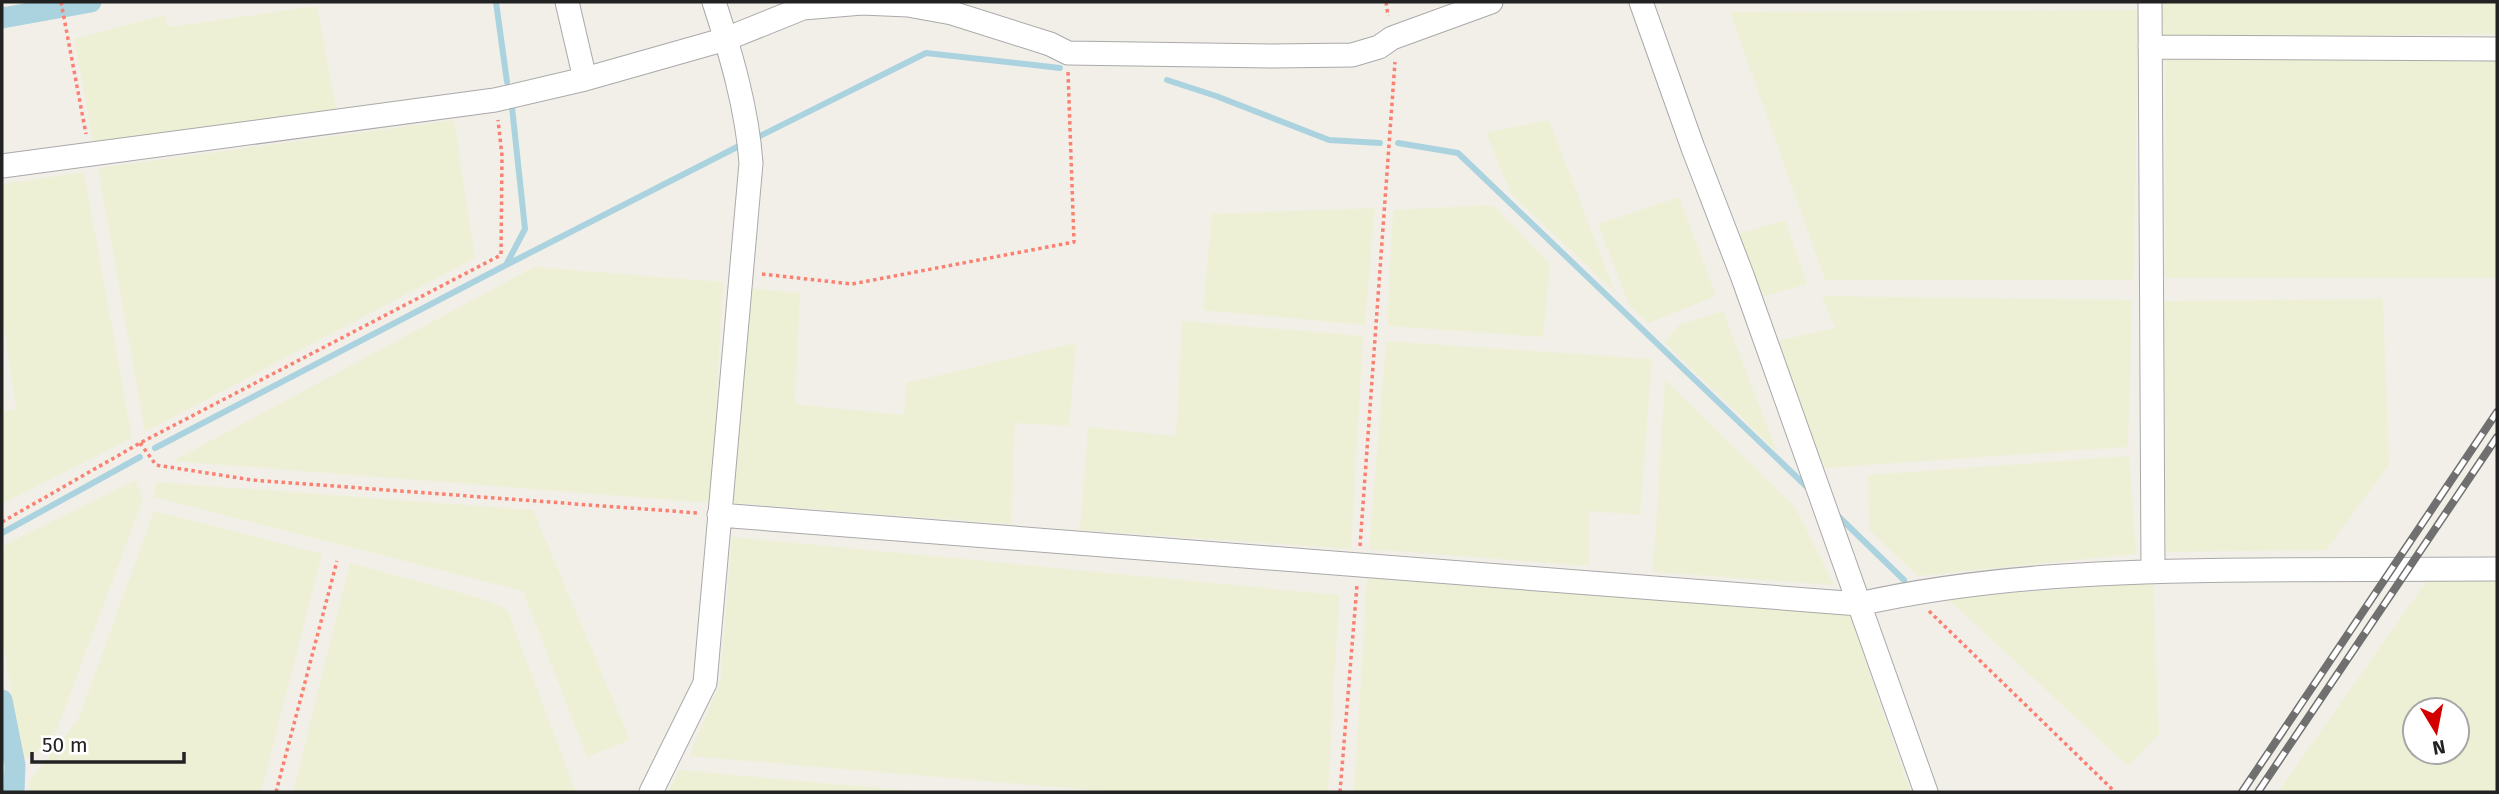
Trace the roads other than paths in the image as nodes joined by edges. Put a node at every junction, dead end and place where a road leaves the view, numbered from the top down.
1 (567, 2) edge
2 (714, 2) edge
3 (1491, 2) edge
4 (1641, 2) edge
5 (2150, 2) edge
6 (959, 7) edge
7 (726, 39) junction
8 (2150, 47) junction
9 (2497, 48) edge
10 (586, 79) junction
11 (2, 166) edge
12 (719, 514) junction
13 (2497, 569) edge
14 (2153, 571) junction
15 (1859, 604) junction
16 (651, 792) edge
17 (1926, 792) edge

1 - 10 street
2 - 7 street
3 - 6 street
4 - 15 street
5 - 8 street
6 - 7 street
7 - 10 street
7 - 12 street
8 - 9 street
8 - 14 street
10 - 11 street
12 - 15 street
12 - 16 street
13 - 14 street
14 - 15 street
15 - 17 street

